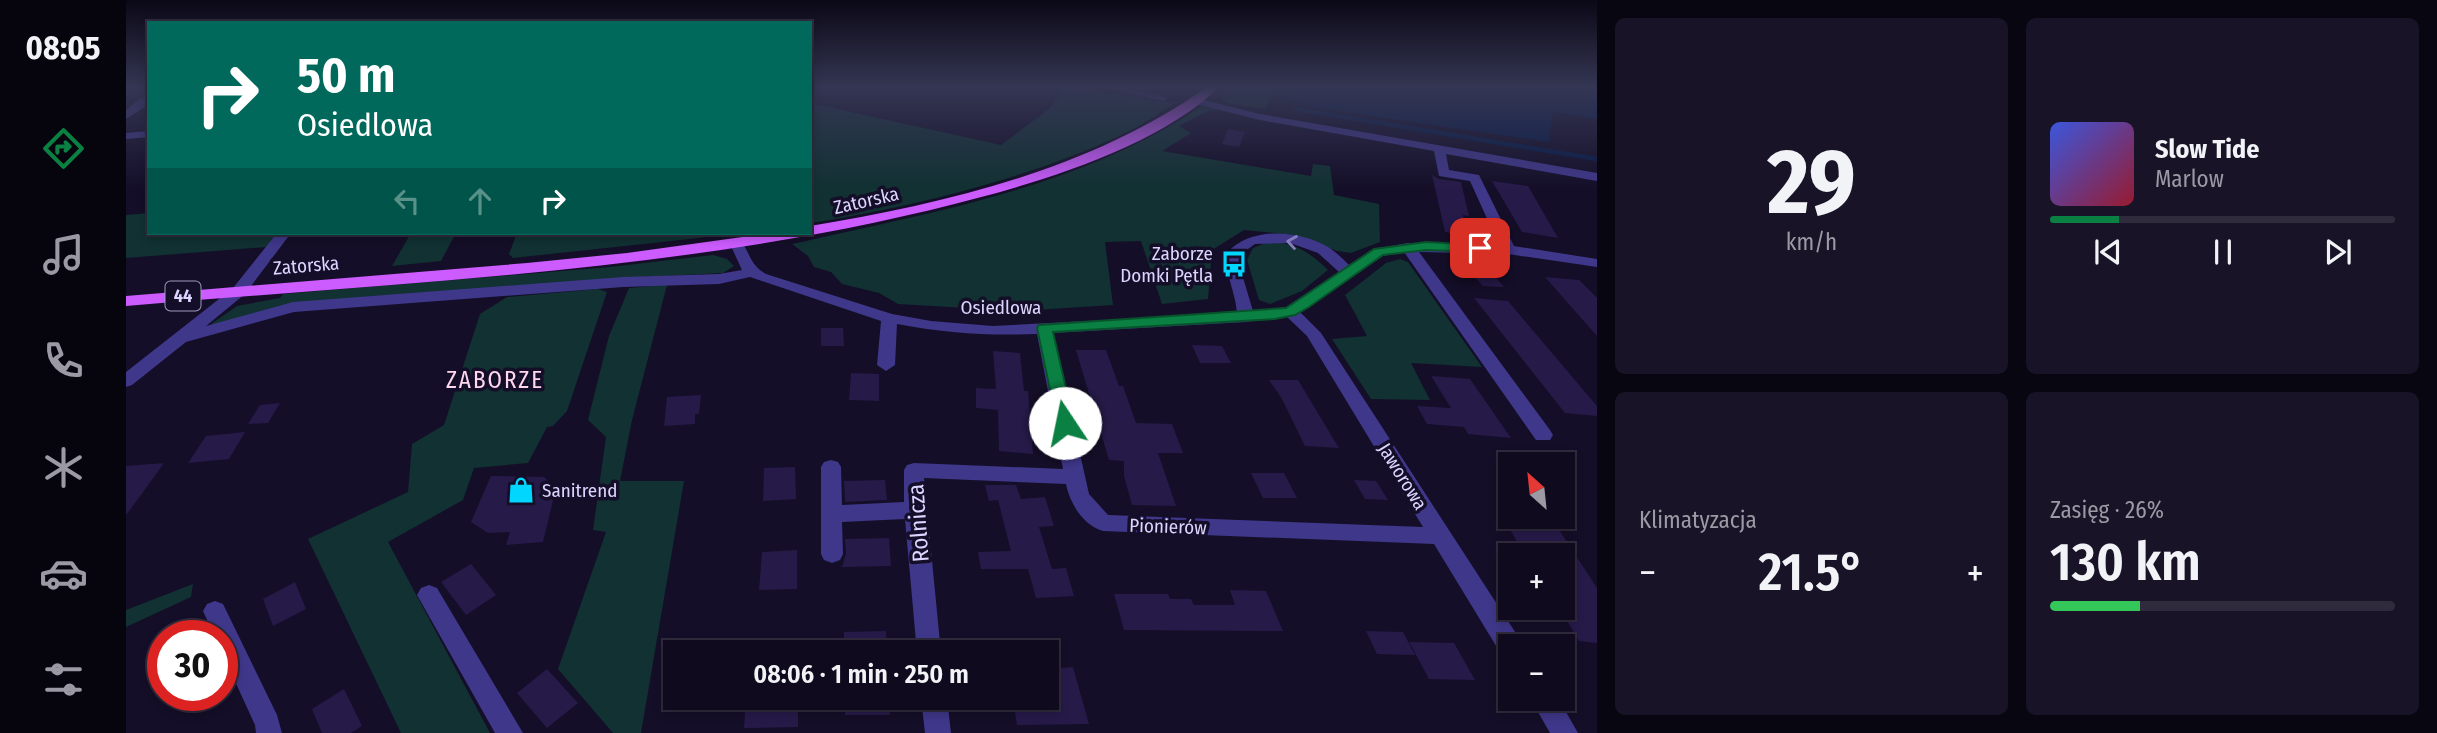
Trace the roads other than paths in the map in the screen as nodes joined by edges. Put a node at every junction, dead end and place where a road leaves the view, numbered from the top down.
1 (1163, 121) edge
2 (1284, 121) edge
3 (147, 134) edge
4 (126, 136) edge
5 (1440, 148) junction
6 (1597, 177) edge
7 (812, 231) edge
8 (282, 235) edge
9 (789, 235) edge
10 (737, 244) junction
11 (1408, 247) junction
12 (1508, 250) junction
13 (1590, 262) edge
14 (750, 273) junction
15 (1350, 273) junction
16 (1597, 274) edge
17 (239, 291) junction
18 (126, 301) edge
19 (1290, 312) junction
20 (1246, 317) junction
21 (890, 318) junction
22 (1045, 328) junction
23 (180, 338) junction
24 (886, 365) dead end
25 (126, 382) edge
26 (1543, 435) dead end
27 (831, 467) dead end
28 (1076, 477) junction
29 (915, 510) junction
30 (831, 514) junction
31 (1441, 536) junction
32 (832, 554) dead end
33 (429, 595) dead end
34 (215, 611) dead end
35 (1502, 634) edge
36 (928, 640) edge
37 (935, 710) edge
38 (1551, 711) edge
39 (269, 733) edge
40 (510, 733) edge
41 (937, 733) edge
42 (1565, 733) edge

1 - 7 main road, Zatorska / 44
2 - 5 street
3 - 4 street
5 - 6 street
5 - 12 street
8 - 17 street
9 - 10 main road, Zatorska / 44
10 - 14 street
10 - 17 main road, Zatorska / 44
11 - 12 street
11 - 15 street
11 - 26 street
12 - 13 street
13 - 16 street
14 - 21 street, Osiedlowa
14 - 23 street
15 - 19 street
15 -> 20 street
17 - 18 main road, Zatorska / 44
17 - 23 street
19 - 20 street, Osiedlowa
19 - 31 street, Jaworowa
20 - 22 street, Osiedlowa
21 - 22 street, Osiedlowa
21 - 24 street
22 - 28 street, Pionierów
23 - 25 street
27 - 30 street
28 - 29 street, Rolnicza
28 - 31 street, Pionierów
29 - 30 street
29 - 36 street, Rolnicza
30 - 32 street
31 - 35 street, Jaworowa
33 - 40 street
34 - 39 street
37 - 41 street
38 - 42 street

